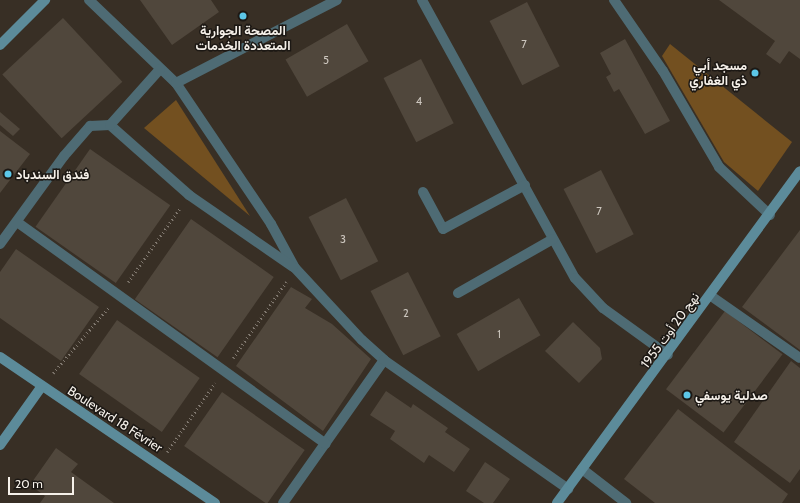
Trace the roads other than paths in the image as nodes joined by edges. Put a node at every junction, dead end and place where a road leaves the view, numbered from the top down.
1 (45, 0) edge
2 (89, 0) edge
3 (337, 0) edge
4 (422, 0) edge
5 (614, 0) edge
6 (0, 45) edge
7 (160, 70) junction
8 (176, 84) junction
9 (110, 125) junction
10 (800, 171) edge
11 (525, 185) junction
12 (423, 192) dead end
13 (770, 215) junction
14 (17, 222) junction
15 (553, 239) junction
16 (0, 244) edge
17 (295, 268) junction
18 (458, 293) dead end
19 (711, 296) junction
20 (668, 355) junction
21 (0, 357) edge
22 (800, 358) edge
23 (384, 360) junction
24 (42, 386) junction
25 (326, 444) junction
26 (0, 445) edge
27 (582, 469) junction
28 (568, 489) junction
29 (215, 503) edge
30 (283, 503) edge
31 (557, 503) edge
32 (626, 503) edge

1 - 6 main road
2 - 7 street
3 - 8 street
4 - 11 street
5 - 13 street
7 - 8 street
7 - 9 street
8 - 17 street
9 - 14 street
9 - 17 street
10 - 13 main road, نهج 20 أوت 1955
11 - 12 street
11 - 15 street
13 - 19 main road, نهج 20 أوت 1955
14 - 16 street
14 - 25 street
15 - 18 street
15 - 20 street
17 - 23 street
19 - 20 main road, نهج 20 أوت 1955
19 - 22 street
20 - 27 main road, نهج 20 أوت 1955
21 - 24 main road, Boulevard 18 Février
23 - 25 street
23 - 28 street
24 - 26 main road
24 - 29 main road, Boulevard 18 Février
25 - 30 street
27 - 28 main road, نهج 20 أوت 1955
27 - 32 street
28 - 31 main road, نهج 20 أوت 1955

